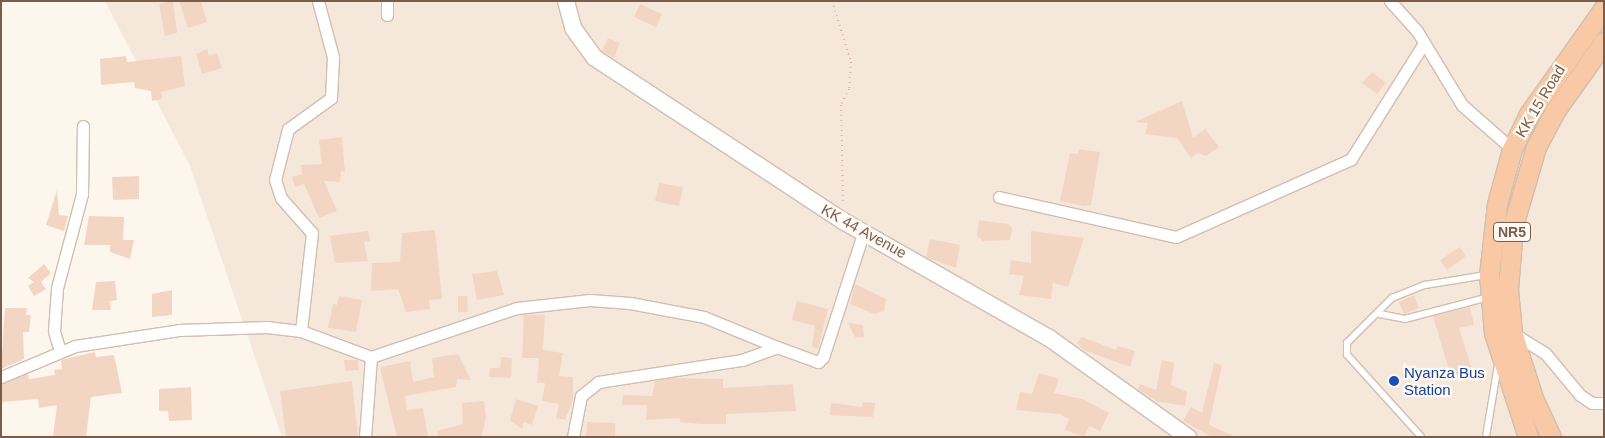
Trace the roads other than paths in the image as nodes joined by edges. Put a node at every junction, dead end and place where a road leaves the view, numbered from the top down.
1 (318, 1) edge
2 (387, 1) edge
3 (566, 1) edge
4 (1390, 1) edge
5 (1604, 8) edge
6 (387, 15) dead end
7 (1604, 42) edge
8 (1424, 44) junction
9 (83, 126) dead end
10 (1512, 149) junction
11 (999, 197) dead end
12 (864, 231) junction
13 (1499, 273) junction
14 (1500, 295) junction
15 (1380, 314) junction
16 (301, 331) junction
17 (1503, 332) junction
18 (777, 346) junction
19 (60, 352) junction
20 (1499, 354) junction
21 (371, 357) junction
22 (1, 377) edge
23 (1604, 403) edge
24 (365, 437) edge
25 (573, 437) edge
26 (1188, 437) edge
27 (1421, 437) edge
28 (1486, 437) edge
29 (1528, 437) edge
30 (1551, 437) edge

1 - 16 street
2 - 6 street
3 - 12 main road, KK 44 Avenue
4 - 8 street
5 - 10 highway, KK 15 Road / NR5
7 - 13 highway, KK 15 Road / NR5
8 - 10 street
8 - 11 street
9 - 19 street
10 - 13 highway, KK 15 Road / NR5
12 - 18 street
12 - 26 main road, KK 44 Avenue
13 - 14 highway, KK 15 Road / NR5
13 - 15 lane
14 - 15 lane
14 - 17 highway, KK 15 Road / NR5
15 - 27 lane
16 - 19 street
16 - 21 street
17 - 20 highway, KK 15 Road / NR5
17 - 23 street
17 - 30 highway, KK 15 Road / NR5
18 - 21 street
18 - 25 street
19 - 22 street
20 - 28 lane
20 - 29 highway, KK 15 Road / NR5
21 - 24 street

